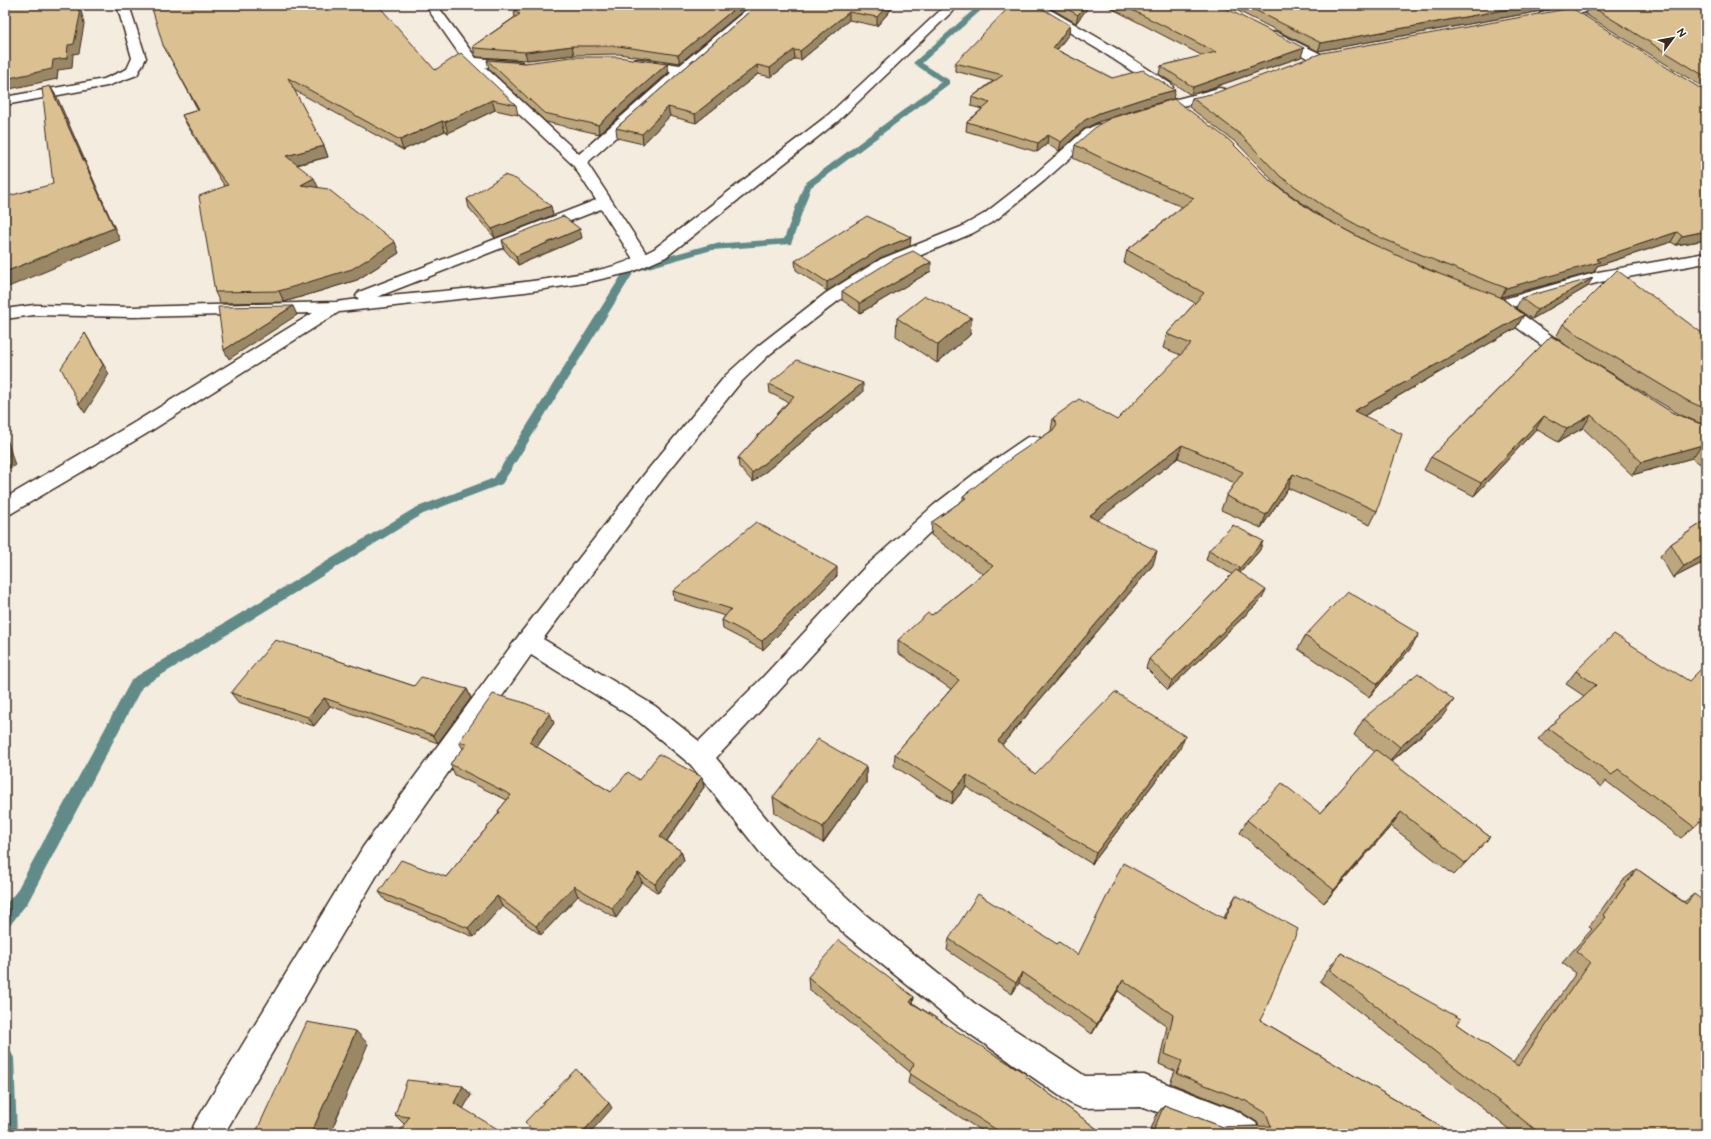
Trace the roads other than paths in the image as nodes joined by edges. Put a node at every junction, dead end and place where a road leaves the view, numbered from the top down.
1 (123, 5) edge
2 (431, 5) edge
3 (758, 5) edge
4 (953, 5) edge
5 (1032, 5) edge
6 (1605, 5) edge
7 (1565, 8) edge
8 (1532, 17) edge
9 (1583, 19) edge
10 (1264, 30) edge
11 (626, 61) edge
12 (472, 62) junction
13 (1302, 62) edge
14 (527, 66) edge
15 (683, 69) junction
16 (1229, 89) edge
17 (5, 101) edge
18 (1184, 107) junction
19 (1142, 113) edge
20 (1109, 124) edge
21 (579, 162) junction
22 (604, 202) junction
23 (1706, 258) edge
24 (643, 261) junction
25 (1479, 297) edge
26 (1500, 305) junction
27 (336, 306) junction
28 (5, 314) edge
29 (1585, 367) edge
30 (1042, 437) edge
31 (5, 508) edge
32 (528, 641) junction
33 (700, 757) junction
34 (206, 1134) edge
35 (1246, 1134) edge

1 - 17 street
2 - 12 street
3 - 15 street
4 - 24 street
5 - 18 street
6 - 7 street
7 - 8 street
7 - 9 street
10 - 13 street
11 - 15 street
12 - 14 street
12 - 21 street
15 - 21 street
16 - 18 street
18 - 19 street
20 - 32 street
21 - 22 street
22 - 24 street
22 - 27 street
23 - 26 street
24 - 27 street
25 - 26 street
26 - 29 street
27 - 28 street
27 - 31 street
30 - 33 street
32 - 33 street
32 - 34 street
33 - 35 street

